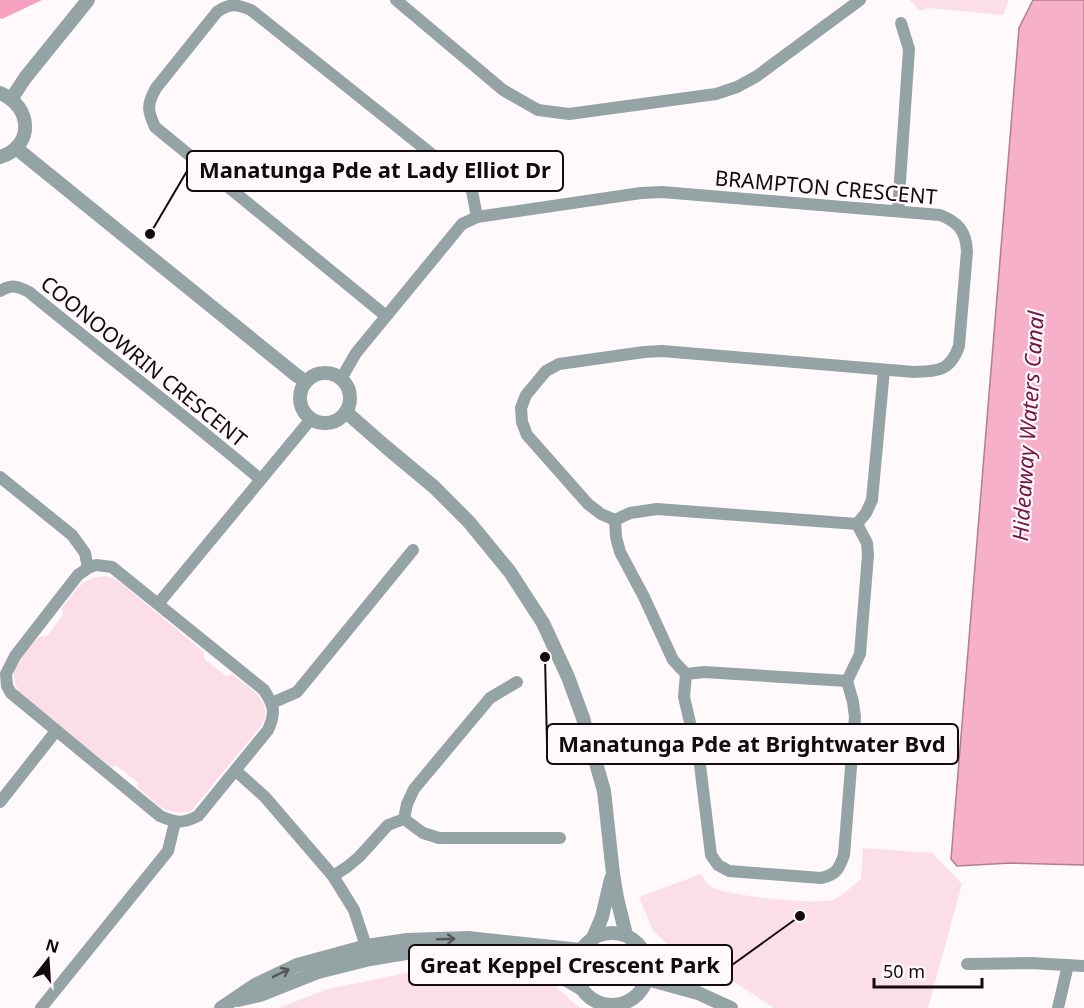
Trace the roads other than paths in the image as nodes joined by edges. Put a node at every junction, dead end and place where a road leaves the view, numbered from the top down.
1 (88, 0) edge
2 (396, 0) edge
3 (860, 0) edge
4 (901, 23) dead end
5 (6, 95) edge
6 (16, 148) junction
7 (0, 157) edge
8 (898, 211) junction
9 (477, 217) junction
10 (0, 291) edge
11 (387, 316) junction
12 (884, 370) junction
13 (341, 380) junction
14 (306, 382) junction
15 (346, 412) junction
16 (311, 418) junction
17 (0, 477) edge
18 (260, 479) junction
19 (615, 520) junction
20 (857, 524) junction
21 (413, 550) dead end
22 (88, 568) junction
23 (158, 604) junction
24 (3, 674) edge
25 (686, 674) junction
26 (847, 681) junction
27 (517, 682) dead end
28 (272, 703) junction
29 (56, 731) junction
30 (236, 771) junction
31 (0, 802) edge
32 (404, 819) junction
33 (175, 822) junction
34 (560, 837) dead end
35 (613, 874) junction
36 (333, 876) junction
37 (626, 935) junction
38 (593, 938) junction
39 (581, 950) junction
40 (368, 953) junction
41 (966, 964) dead end
42 (1068, 965) junction
43 (1084, 966) edge
44 (647, 979) junction
45 (582, 989) junction
46 (226, 1005) edge
47 (41, 1008) edge
48 (731, 1008) edge
49 (1058, 1008) edge

1 - 5 street
2 - 3 street
4 - 8 street
5 - 6 street
6 - 7 street
6 - 14 street
8 - 9 street, BRAMPTON CRESCENT
8 - 12 street, BRAMPTON CRESCENT
9 - 11 street, BRAMPTON CRESCENT
9 - 11 street
10 - 18 street, COONOOWRIN CRESCENT
11 - 13 street, BRAMPTON CRESCENT
12 - 19 street, BRAMPTON CRESCENT
12 - 20 street
13 - 14 street
13 - 15 street
14 - 16 street
15 - 16 street
15 - 35 street
16 - 18 street
17 - 22 street
18 - 23 street
19 - 20 street
19 - 25 street
20 - 26 street
21 - 28 street
22 - 23 street
22 - 24 street
23 - 28 street
24 - 29 street
25 - 26 street
25 - 26 street
27 - 32 street
28 - 30 street
29 - 31 street
29 - 33 street
30 - 33 street
30 - 36 street
32 - 34 street
32 - 36 street
33 - 47 street
35 - 37 street
35 - 38 street
36 - 40 street
37 - 38 street
37 - 44 street
38 - 39 street
40 -> 39 street
39 - 45 street
40 - 45 street
40 - 46 street
41 - 42 street
42 - 43 street
42 - 49 street
44 - 45 street
44 - 48 street

